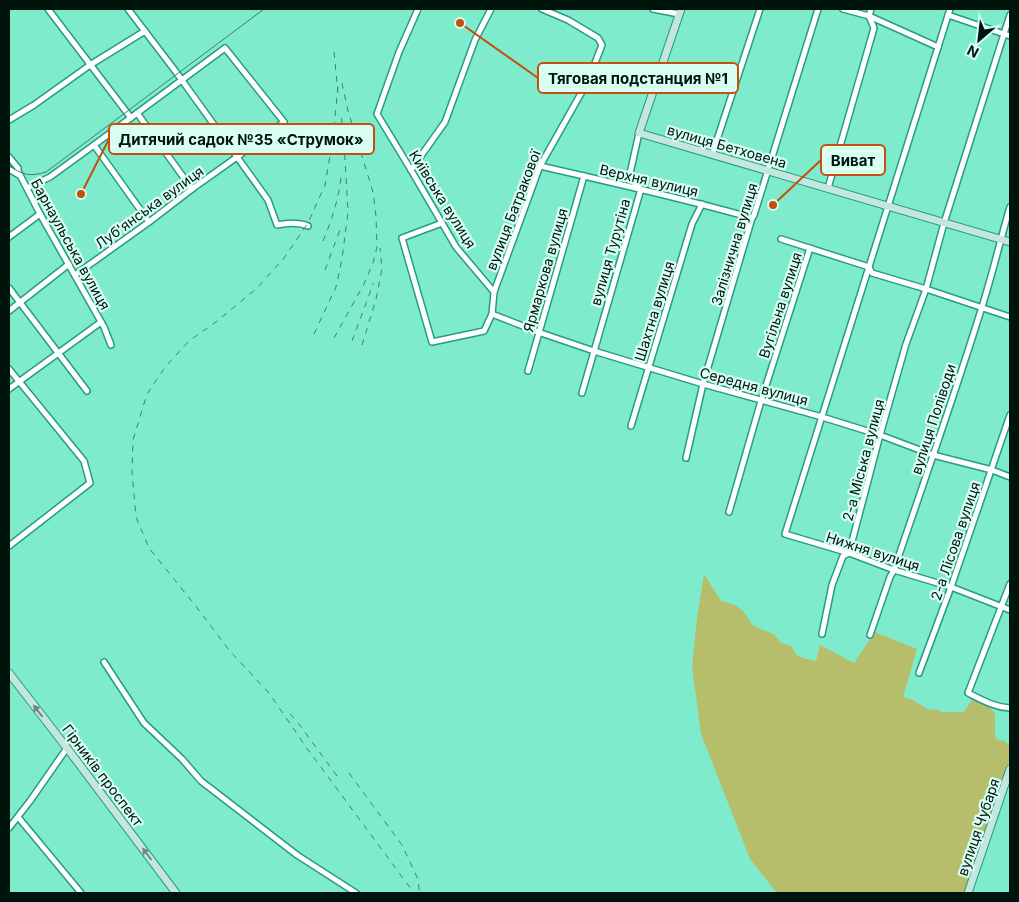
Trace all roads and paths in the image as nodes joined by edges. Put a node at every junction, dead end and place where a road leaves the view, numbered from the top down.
1 (48, 9) edge
2 (128, 9) edge
3 (418, 9) edge
4 (491, 9) edge
5 (542, 9) edge
6 (653, 9) edge
7 (760, 9) edge
8 (818, 9) edge
9 (843, 9) edge
10 (871, 9) edge
11 (680, 12) edge
12 (949, 12) edge
13 (1010, 15) edge
14 (869, 16) junction
15 (145, 31) junction
16 (1004, 34) junction
17 (1010, 36) edge
18 (938, 48) junction
19 (90, 65) junction
20 (181, 80) junction
21 (137, 113) junction
22 (131, 118) junction
23 (9, 120) edge
24 (639, 133) junction
25 (94, 145) junction
26 (712, 155) junction
27 (9, 157) edge
28 (237, 157) junction
29 (540, 166) junction
30 (9, 170) edge
31 (412, 170) junction
32 (769, 171) junction
33 (20, 175) junction
34 (584, 176) junction
35 (27, 188) junction
36 (828, 188) junction
37 (192, 189) junction
38 (641, 189) junction
39 (702, 204) junction
40 (888, 206) junction
41 (1010, 207) edge
42 (40, 214) junction
43 (752, 218) junction
44 (149, 222) junction
45 (442, 223) junction
46 (944, 223) junction
47 (308, 226) dead end
48 (9, 237) edge
49 (781, 239) dead end
50 (1000, 239) junction
51 (1010, 242) edge
52 (810, 248) junction
53 (69, 264) junction
54 (869, 267) junction
55 (75, 275) junction
56 (9, 288) edge
57 (926, 289) junction
58 (494, 292) junction
59 (20, 303) junction
60 (982, 308) junction
61 (9, 311) edge
62 (492, 314) junction
63 (1010, 317) edge
64 (101, 322) junction
65 (538, 332) junction
66 (111, 345) dead end
67 (594, 351) junction
68 (58, 353) junction
69 (648, 368) junction
70 (9, 369) edge
71 (528, 371) dead end
72 (18, 382) junction
73 (703, 384) junction
74 (9, 388) edge
75 (87, 391) dead end
76 (582, 393) dead end
77 (761, 400) junction
78 (1010, 415) edge
79 (822, 417) junction
80 (631, 426) dead end
81 (880, 435) junction
82 (933, 455) junction
83 (686, 458) dead end
84 (992, 470) junction
85 (1010, 477) edge
86 (729, 512) dead end
87 (9, 546) edge
88 (849, 553) junction
89 (894, 570) junction
90 (1010, 584) edge
91 (951, 588) junction
92 (1002, 606) junction
93 (1010, 610) edge
94 (822, 634) dead end
95 (870, 635) dead end
96 (104, 662) dead end
97 (9, 673) edge
98 (919, 673) dead end
99 (1010, 708) edge
100 (67, 748) junction
101 (1010, 769) edge
102 (18, 817) junction
103 (9, 828) edge
104 (81, 893) edge
105 (176, 893) edge
106 (356, 893) edge
107 (968, 893) edge

1 - 19 street
2 - 15 street
3 - 31 street, Київська вулиця
4 - 31 street
5 - 29 street, вулиця Батракової
6 - 11 street
7 - 26 street
8 - 32 street, Залізнична вулиця
9 - 14 street
10 - 14 street
11 - 24 street, вулиця Турутіна
12 - 16 street
12 - 18 street
13 - 16 street
14 - 18 street
14 - 36 street
15 - 19 street
15 - 20 street
16 - 17 street
16 - 46 street
18 - 40 street
19 - 22 street
19 - 23 street
20 - 21 street
20 - 28 street
20 - 28 street, Луб'янська вулиця
21 - 22 street
21 - 37 street
22 - 25 street
24 - 26 street, вулиця Бетховена
24 - 38 street, вулиця Турутіна
25 - 35 street
25 - 44 street
26 - 32 street, вулиця Бетховена
27 - 33 street, Барнаульська вулиця
28 - 37 street, Луб'янська вулиця
28 - 47 street
29 - 34 street, Верхня вулиця
29 - 58 street, вулиця Батракової
30 - 33 street
31 - 45 street, Київська вулиця
32 - 36 street, вулиця Бетховена
32 - 43 street, Залізнична вулиця
33 - 35 street, Барнаульська вулиця
34 - 38 street, Верхня вулиця
34 - 65 street, Ярмаркова вулиця
35 - 42 street, Барнаульська вулиця
36 - 40 street, вулиця Бетховена
37 - 44 street, Луб'янська вулиця
38 - 39 street, Верхня вулиця
38 - 67 street, вулиця Турутіна
39 - 43 street, Верхня вулиця
39 - 69 street, Шахтна вулиця
40 - 46 street, вулиця Бетховена
40 - 54 street
41 - 50 street, вулиця Поліводи
42 - 48 street
42 - 53 street, Барнаульська вулиця
43 - 73 street, Залізнична вулиця
44 - 55 street, Луб'янська вулиця
45 - 58 street, Київська вулиця
45 - 62 street
46 - 50 street, вулиця Бетховена
46 - 57 street, 2-а Міська вулиця
49 - 52 street
50 - 51 street, вулиця Бетховена
50 - 60 street, вулиця Поліводи
52 - 54 street
52 - 77 street, Вугільна вулиця
53 - 55 street, Барнаульська вулиця
53 - 59 street
54 - 57 street
54 - 79 street
55 - 64 street, Барнаульська вулиця
56 - 59 street
57 - 60 street
57 - 81 street, 2-а Міська вулиця
58 - 62 street, вулиця Батракової
59 - 61 street
59 - 68 street
60 - 63 street
60 - 82 street, вулиця Поліводи
62 - 65 street, Середня вулиця
64 - 66 street, Барнаульська вулиця
64 - 68 street
65 - 67 street, Середня вулиця
65 - 71 street, Ярмаркова вулиця
67 - 69 street, Середня вулиця
67 - 76 street, вулиця Турутіна
68 - 72 street
68 - 75 street
69 - 73 street, Середня вулиця
69 - 80 street, Шахтна вулиця
70 - 72 street
72 - 74 street
72 - 87 street
73 - 77 street, Середня вулиця
73 - 83 street, Залізнична вулиця
77 - 79 street, Середня вулиця
77 - 86 street, Вугільна вулиця
78 - 84 street, 2-а Лісова вулиця
79 - 81 street, Середня вулиця
79 - 88 street, Нижня вулиця
81 - 82 street, Середня вулиця
81 - 88 street, 2-а Міська вулиця
82 - 84 street, Середня вулиця
82 - 89 street, вулиця Поліводи
84 - 85 street, Середня вулиця
84 - 91 street, 2-а Лісова вулиця
88 - 89 street, Нижня вулиця
88 - 94 street, 2-а Міська вулиця
89 - 91 street, Нижня вулиця
89 - 95 street, вулиця Поліводи
90 - 92 street
91 - 92 street, Нижня вулиця
91 - 98 street, 2-а Лісова вулиця
92 - 93 street, Нижня вулиця
92 - 99 street
96 - 106 street
100 -> 97 street, Гірників проспект
100 - 102 street
105 -> 100 street, Гірників проспект
101 - 107 street, вулиця Чубаря
102 - 103 street
102 - 104 street

